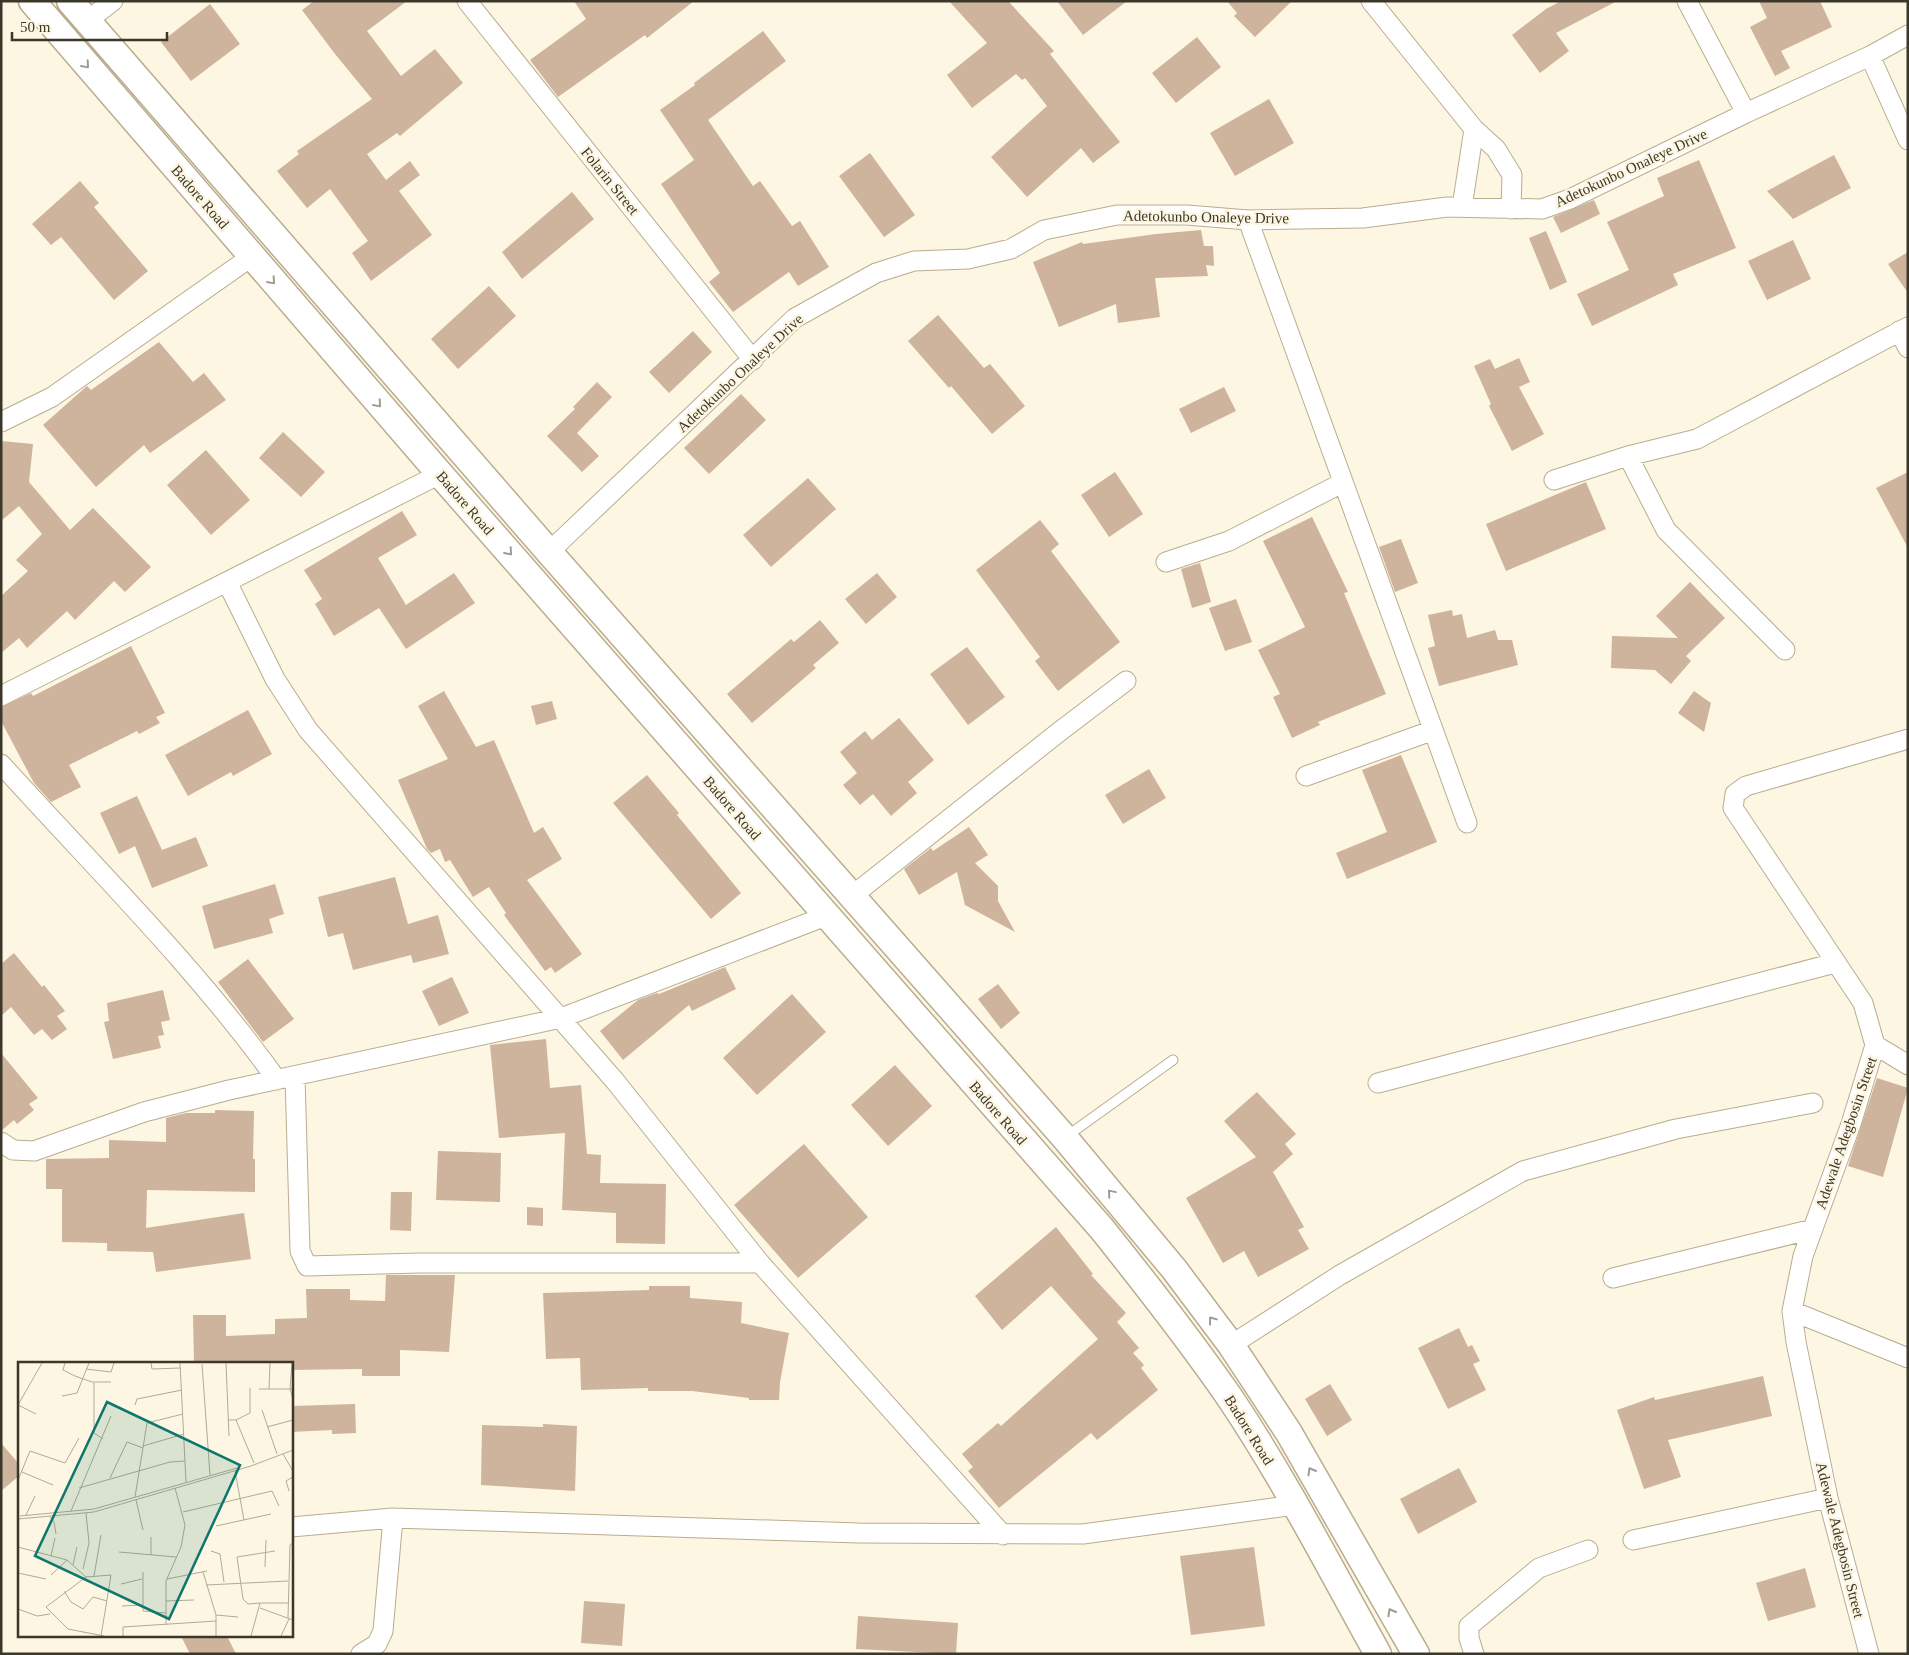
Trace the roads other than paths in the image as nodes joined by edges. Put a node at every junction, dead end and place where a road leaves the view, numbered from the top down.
1 (32, 1) edge
2 (70, 1) edge
3 (113, 1) edge
4 (467, 1) edge
5 (1371, 1) edge
6 (1688, 1) edge
7 (87, 21) junction
8 (1908, 36) edge
9 (1870, 56) junction
10 (1746, 113) junction
11 (1474, 130) junction
12 (1908, 140) edge
13 (1462, 207) junction
14 (1511, 209) junction
15 (1248, 220) junction
16 (251, 257) junction
17 (1904, 329) edge
18 (1908, 348) edge
19 (753, 360) junction
20 (1, 422) edge
21 (1628, 456) junction
22 (440, 474) junction
23 (1554, 480) dead end
24 (1342, 483) junction
25 (549, 552) junction
26 (1166, 562) dead end
27 (227, 582) junction
28 (1785, 650) dead end
29 (1126, 681) dead end
30 (1, 696) edge
31 (1431, 731) junction
32 (1908, 739) edge
33 (1, 764) edge
34 (1306, 776) dead end
35 (1466, 824) dead end
36 (852, 896) junction
37 (826, 916) junction
38 (1835, 963) junction
39 (561, 1018) junction
40 (962, 1022) junction
41 (936, 1042) junction
42 (1876, 1045) junction
43 (1173, 1060) dead end
44 (1908, 1064) edge
45 (286, 1078) junction
46 (1378, 1083) dead end
47 (1813, 1103) dead end
48 (1064, 1137) junction
49 (1, 1142) edge
50 (1813, 1229) junction
51 (760, 1263) junction
52 (1613, 1278) dead end
53 (1792, 1311) junction
54 (1231, 1345) junction
55 (1908, 1358) edge
56 (1828, 1498) junction
57 (1296, 1505) junction
58 (393, 1518) junction
59 (292, 1527) edge
60 (1003, 1535) junction
61 (1633, 1540) dead end
62 (1588, 1550) dead end
63 (361, 1654) edge
64 (1378, 1654) edge
65 (1416, 1654) edge
66 (1474, 1654) edge
67 (1869, 1654) edge

1 -> 16 main road, Badore Road
2 - 7 main road, Badore Road
3 - 7 street
4 - 19 street, Folarin Street
5 - 11 street
6 - 10 street
7 - 25 main road, Badore Road
8 - 9 street, Adetokunbo Onaleye Drive
9 - 10 street, Adetokunbo Onaleye Drive
9 - 12 street
10 - 14 street, Adetokunbo Onaleye Drive
11 - 13 street
11 - 14 street
13 - 14 street, Adetokunbo Onaleye Drive
13 - 15 street, Adetokunbo Onaleye Drive
15 - 19 street, Adetokunbo Onaleye Drive
15 - 24 street
16 - 20 street
16 -> 22 main road, Badore Road
17 - 18 street
17 - 21 street
19 - 25 street, Adetokunbo Onaleye Drive
21 - 23 street
21 - 28 street
22 - 27 street
22 -> 37 main road, Badore Road
24 - 26 street
24 - 31 street
25 - 36 main road, Badore Road
27 - 30 street
27 - 39 street
29 - 36 street
31 - 34 street
31 - 35 street
32 - 38 street, Adewale Adegbosin Street
33 - 45 street
36 - 40 main road, Badore Road
37 - 39 street
37 - 41 main road, Badore Road
38 - 42 street, Adewale Adegbosin Street
38 - 46 street
39 - 45 street
39 - 51 street
40 - 41 main road
40 - 48 main road, Badore Road
41 - 57 main road, Badore Road
42 - 44 street
42 - 50 street, Adewale Adegbosin Street
43 - 48 lane
45 - 49 street
45 - 51 street
47 - 54 street
54 -> 48 main road, Badore Road
50 - 52 street
50 - 53 street, Adewale Adegbosin Street
51 - 60 street
53 - 55 street
53 - 56 street, Adewale Adegbosin Street
65 -> 54 main road, Badore Road
56 - 61 street
56 - 67 street, Adewale Adegbosin Street
57 - 60 street
57 - 64 main road, Badore Road
58 - 59 street
58 - 60 street
58 - 63 street
62 - 66 street

